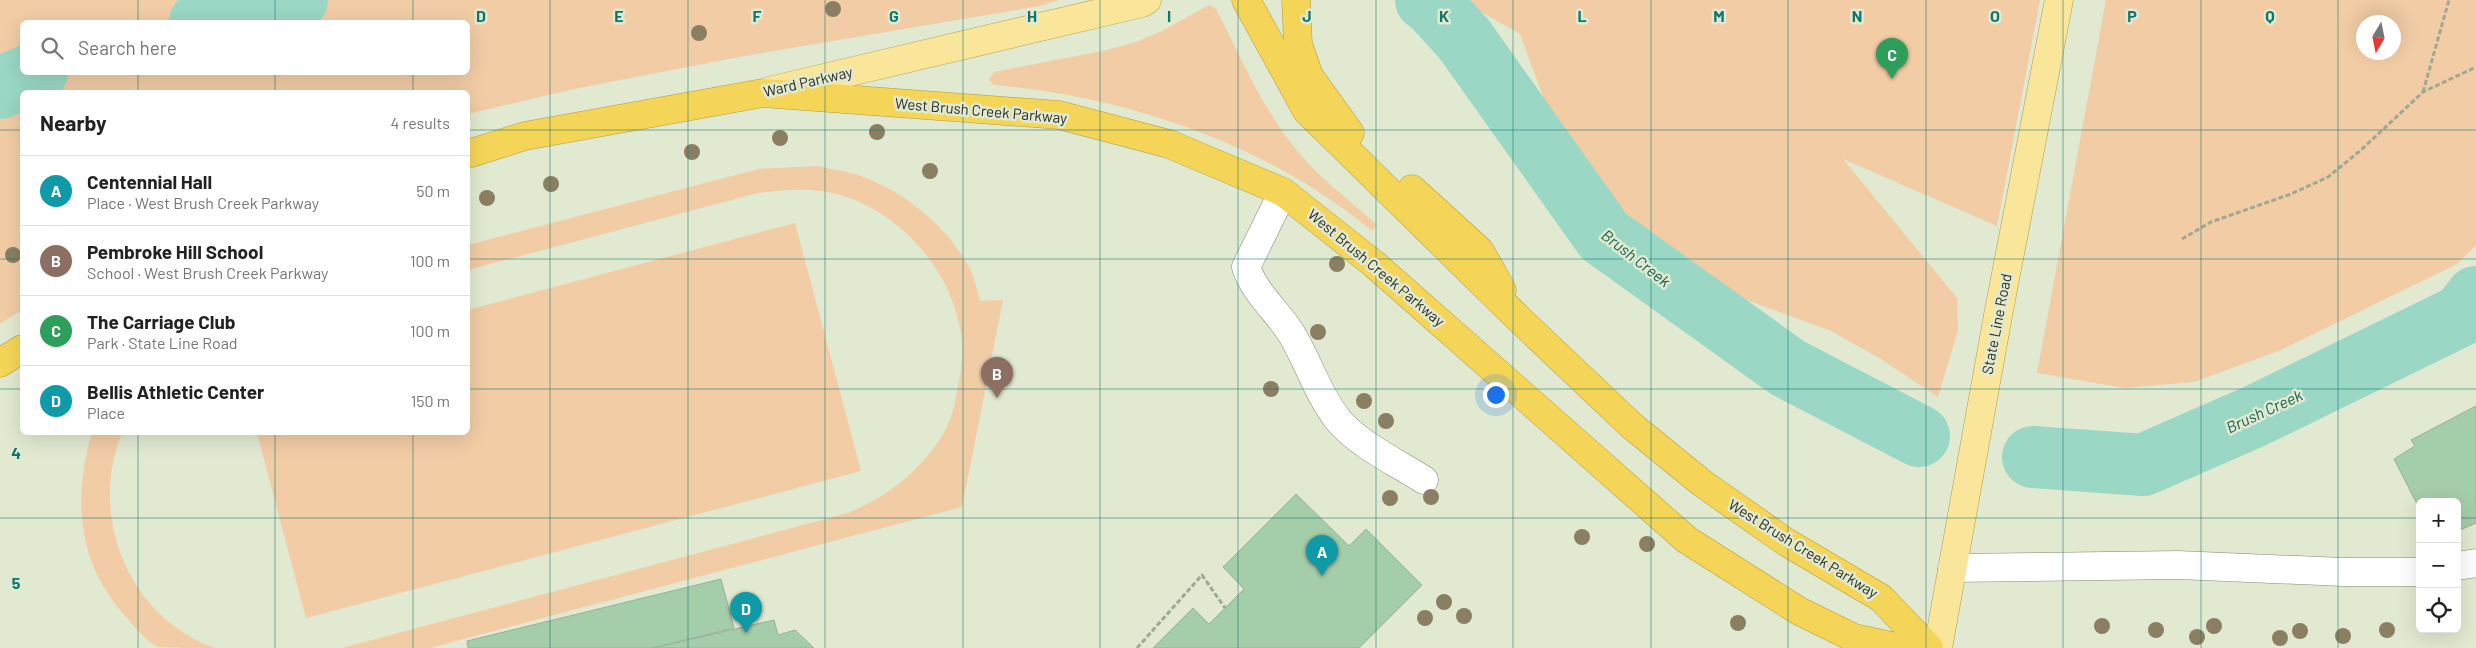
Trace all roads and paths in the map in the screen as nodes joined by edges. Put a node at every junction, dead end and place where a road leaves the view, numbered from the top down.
1 (1147, 0) edge
2 (1246, 0) edge
3 (1296, 0) edge
4 (2059, 0) edge
5 (2449, 0) edge
6 (2476, 67) edge
7 (2423, 92) junction
8 (763, 93) junction
9 (470, 153) edge
10 (1283, 192) junction
11 (2182, 239) dead end
12 (1519, 319) junction
13 (20, 350) edge
14 (0, 363) edge
15 (1424, 480) dead end
16 (2476, 563) edge
17 (2461, 565) edge
18 (1952, 568) junction
19 (2416, 572) edge
20 (1225, 608) dead end
21 (1137, 648) edge
22 (1900, 648) edge
23 (1929, 648) edge
24 (1938, 648) edge

1 - 8 main road, Ward Parkway
2 - 12 highway, West Brush Creek Parkway
3 - 12 highway
4 - 18 main road, State Line Road
5 - 7 path
6 - 7 path
7 - 11 path
8 - 9 highway, Ward Parkway
8 - 10 highway, West Brush Creek Parkway
10 - 15 lane
10 - 22 highway, West Brush Creek Parkway
12 - 23 highway, West Brush Creek Parkway
13 - 14 highway
16 - 17 lane
18 - 19 lane
18 - 24 main road, State Line Road
20 - 21 path

